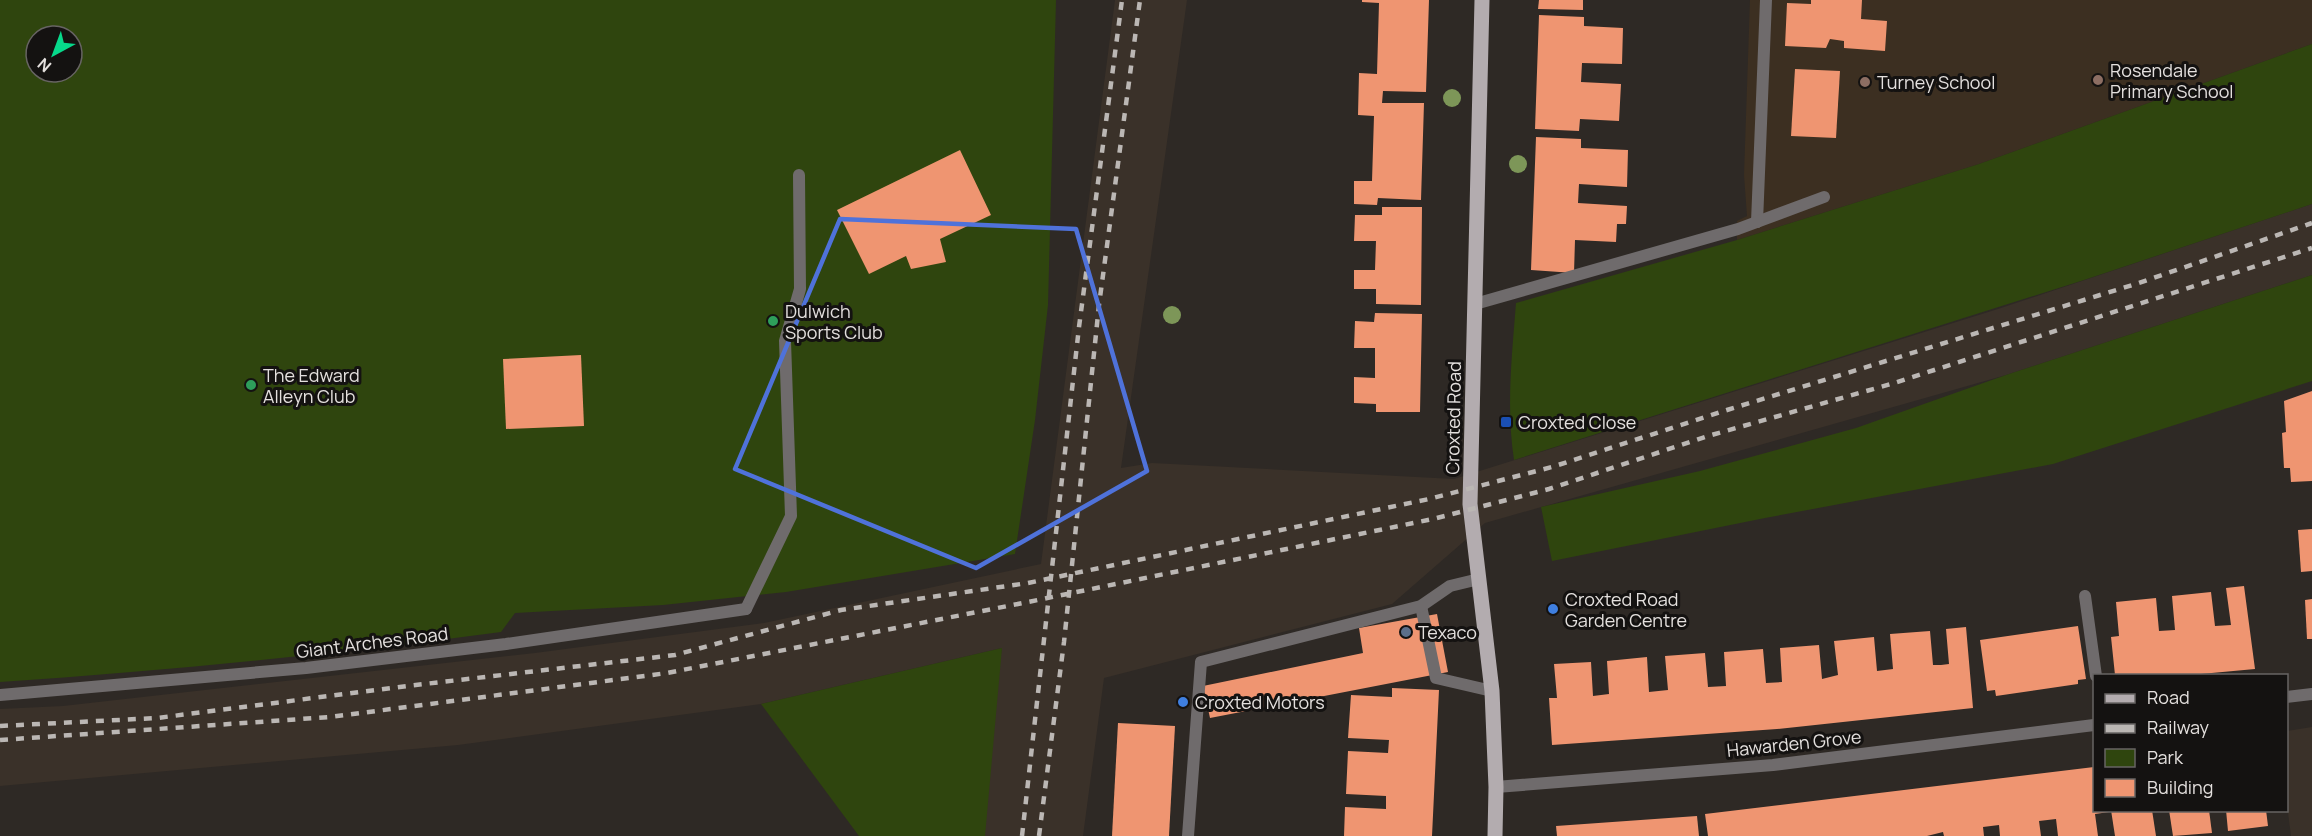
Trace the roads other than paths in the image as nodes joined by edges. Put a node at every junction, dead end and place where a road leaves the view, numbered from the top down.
1 (1482, 0) edge
2 (1766, 0) edge
3 (799, 175) dead end
4 (1824, 197) dead end
5 (1757, 222) junction
6 (1475, 304) junction
7 (1479, 579) junction
8 (2085, 596) dead end
9 (1421, 606) junction
10 (2096, 674) edge
11 (1492, 691) junction
12 (2312, 694) edge
13 (0, 695) edge
14 (2288, 697) edge
15 (2093, 725) edge
16 (1496, 787) junction
17 (1188, 836) edge
18 (1495, 836) edge

1 - 6 main road, Croxted Road
2 - 5 street
3 - 13 street, Giant Arches Road
4 - 5 street
5 - 6 street
6 - 7 main road, Croxted Road
7 - 9 street
7 - 11 main road, Croxted Road
8 - 10 street
9 - 11 street
9 - 17 street
11 - 16 main road, Croxted Road
12 - 14 street
15 - 16 street, Hawarden Grove
16 - 18 main road, Croxted Road

